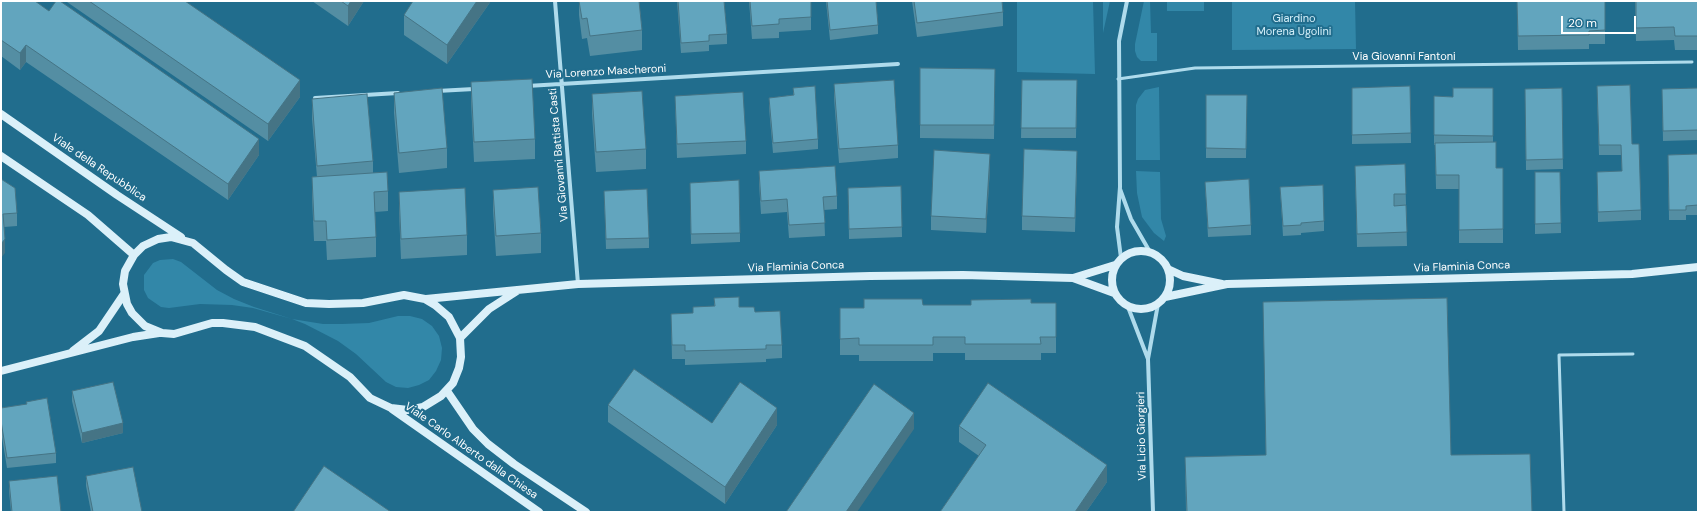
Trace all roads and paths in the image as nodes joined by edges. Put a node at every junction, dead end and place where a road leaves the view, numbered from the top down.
1 (555, 1) edge
2 (1127, 1) edge
3 (1692, 62) dead end
4 (898, 64) dead end
5 (1118, 79) junction
6 (563, 84) junction
7 (524, 86) edge
8 (478, 88) edge
9 (431, 91) edge
10 (400, 93) edge
11 (315, 98) edge
12 (1, 114) edge
13 (1, 156) edge
14 (1120, 188) junction
15 (185, 239) junction
16 (1150, 252) junction
17 (134, 255) junction
18 (1121, 258) junction
19 (1115, 265) junction
20 (1698, 267) edge
21 (1168, 269) junction
22 (1073, 278) junction
23 (578, 284) junction
24 (1227, 284) junction
25 (519, 290) junction
26 (1114, 293) junction
27 (124, 294) junction
28 (1165, 297) junction
29 (425, 300) junction
30 (1158, 304) junction
31 (1128, 307) junction
32 (162, 333) junction
33 (460, 338) junction
34 (71, 353) junction
35 (1633, 354) dead end
36 (1148, 360) junction
37 (1, 371) edge
38 (447, 391) junction
39 (391, 408) junction
40 (539, 512) edge
41 (586, 512) edge
42 (1153, 512) edge
43 (1564, 512) edge

1 - 6 street, Via Giovanni Battista Casti
2 - 5 street
3 - 5 lane, Via Giovanni Fantoni
4 - 6 street, Via Lorenzo Mascheroni
5 - 14 street
6 - 7 street, Via Lorenzo Mascheroni
6 - 23 street, Via Giovanni Battista Casti
8 - 9 street
10 - 11 street
12 - 15 street, Viale della Repubblica
13 - 17 street
14 - 16 street
14 - 18 street
15 - 17 street
15 - 29 street, Viale della Repubblica
16 - 18 street
16 - 21 street
17 - 27 street
18 - 19 street
19 - 22 street, Via Flaminia Conca
19 - 26 street
20 - 24 street, Via Flaminia Conca
21 - 24 street, Via Flaminia Conca
21 - 28 street
22 - 23 street, Via Flaminia Conca
22 - 26 street, Via Flaminia Conca
23 - 25 street, Via Flaminia Conca
24 - 28 street, Via Flaminia Conca
25 - 29 street, Via Flaminia Conca
25 - 33 street, Via Flaminia Conca
26 - 31 street
27 - 32 street
27 - 34 street
28 - 30 street
29 - 33 street
30 - 31 street
30 - 36 street, Via Licio Giorgieri
31 - 36 street, Via Licio Giorgieri
32 - 34 street
32 - 39 street
33 - 38 street
34 - 37 street
35 - 43 lane
36 - 42 street, Via Licio Giorgieri
38 - 39 street
38 - 41 street, Viale Carlo Alberto dalla Chiesa
39 - 40 street, Viale Carlo Alberto dalla Chiesa

